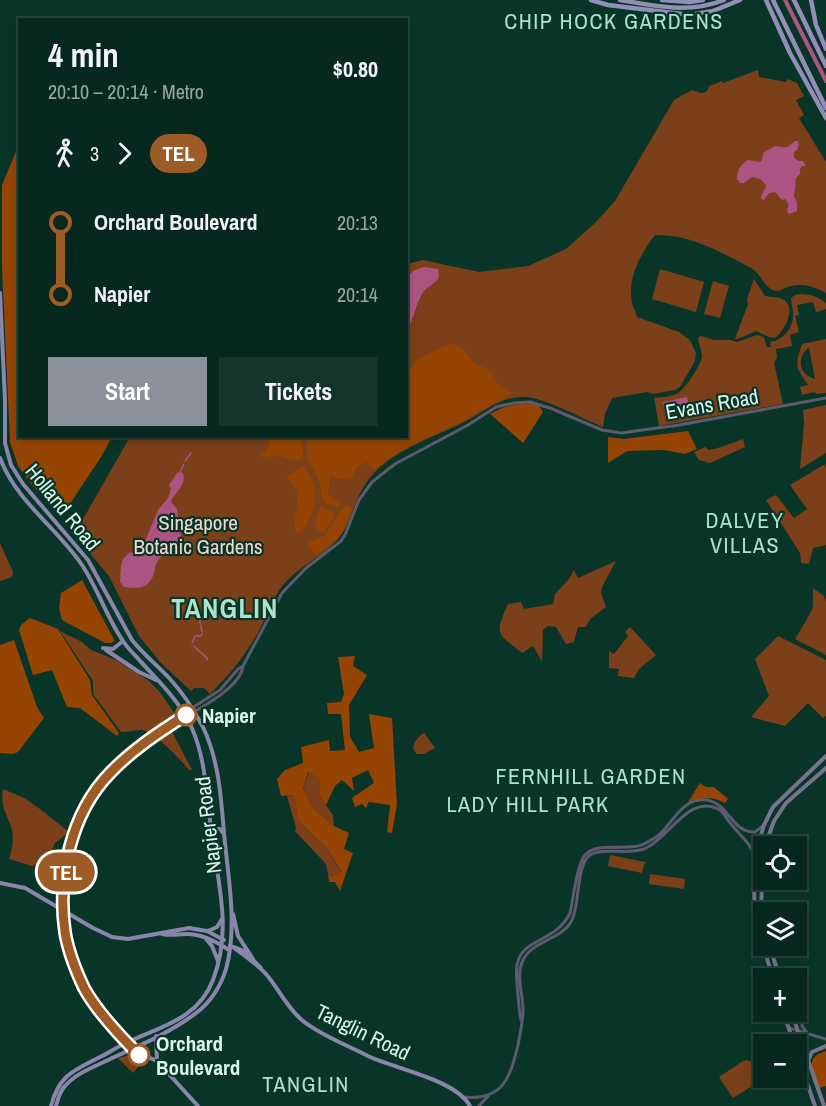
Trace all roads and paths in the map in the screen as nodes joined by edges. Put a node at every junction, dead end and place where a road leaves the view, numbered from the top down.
1 (591, 0) edge
2 (620, 0) edge
3 (662, 0) edge
4 (703, 0) edge
5 (724, 0) edge
6 (740, 0) edge
7 (761, 0) edge
8 (773, 0) edge
9 (794, 0) edge
10 (811, 0) edge
11 (767, 2) edge
12 (729, 3) edge
13 (826, 49) edge
14 (826, 66) edge
15 (826, 108) edge
16 (826, 118) edge
17 (0, 293) edge
18 (1, 360) edge
19 (826, 398) edge
20 (0, 458) edge
21 (123, 641) junction
22 (157, 681) junction
23 (180, 707) junction
24 (192, 711) junction
25 (188, 721) junction
26 (826, 756) edge
27 (826, 768) edge
28 (223, 821) junction
29 (210, 823) junction
30 (764, 825) junction
31 (224, 834) junction
32 (212, 835) junction
33 (761, 836) edge
34 (769, 836) edge
35 (753, 853) edge
36 (0, 882) edge
37 (753, 890) edge
38 (232, 908) junction
39 (223, 915) junction
40 (207, 931) junction
41 (161, 934) junction
42 (200, 936) junction
43 (223, 939) junction
44 (222, 945) junction
45 (537, 945) junction
46 (231, 947) junction
47 (253, 959) junction
48 (219, 962) junction
49 (770, 968) edge
50 (265, 973) junction
51 (787, 1022) edge
52 (790, 1022) edge
53 (795, 1022) edge
54 (801, 1022) edge
55 (789, 1028) junction
56 (153, 1031) junction
57 (798, 1032) junction
58 (791, 1034) edge
59 (810, 1035) junction
60 (156, 1037) junction
61 (826, 1039) edge
62 (826, 1046) edge
63 (131, 1049) junction
64 (157, 1061) junction
65 (808, 1061) junction
66 (807, 1083) edge
67 (489, 1095) junction
68 (463, 1097) junction
69 (821, 1098) junction
70 (51, 1106) edge
71 (56, 1106) edge
72 (198, 1106) edge
73 (470, 1106) edge
74 (479, 1106) edge
75 (815, 1106) edge
76 (824, 1106) edge

1 - 12 highway
2 - 5 highway
3 - 4 highway
6 - 12 highway
7 - 11 highway
8 - 15 highway
9 - 14 highway
10 - 13 highway
11 - 16 highway
17 - 18 main road, Holland Road
18 - 24 main road, Holland Road
19 - 24 street, Evans Road
20 - 21 main road, Holland Road
21 - 22 main road, Holland Road
21 - 22 main road
22 - 23 main road, Holland Road
23 - 24 street
23 - 25 main road, Napier Road
24 - 25 street
24 - 28 main road, Napier Road
25 - 29 main road, Napier Road
26 - 30 main road
27 - 34 main road
28 - 29 main road
28 - 31 main road, Napier Road
29 - 32 main road, Napier Road
30 - 33 main road
30 - 45 street
31 - 32 main road
31 - 38 main road, Napier Road
32 - 39 main road, Napier Road
35 - 45 street
36 - 41 main road, Tanglin Road
37 - 49 main road
38 - 46 main road, Napier Road
38 - 47 main road
39 - 40 main road
39 - 43 main road, Napier Road
40 - 41 main road, Tanglin Road
40 - 43 main road, Tanglin Road
41 - 42 main road, Tanglin Road
42 - 44 main road, Tanglin Road
42 - 48 main road
43 - 44 main road, Napier Road
43 - 46 main road, Tanglin Road
44 - 46 main road, Tanglin Road
44 - 48 main road, Napier Road
45 - 67 street
46 - 47 main road
46 - 50 main road, Tanglin Road
46 - 60 main road, Napier Road
47 - 50 main road
48 - 56 main road, Napier Road
50 - 68 main road, Tanglin Road
51 - 55 main road
52 - 55 main road
53 - 57 main road
54 - 59 street
55 - 57 street
55 - 58 main road
56 - 60 main road
56 - 70 main road, Napier Road
57 - 59 street
57 - 65 main road
59 - 61 street
60 - 63 main road, Napier Road
60 - 64 main road
62 - 65 main road
63 - 64 main road
63 - 71 main road, Napier Road
64 - 72 main road
65 - 69 main road
66 - 75 main road
67 - 68 street
67 - 74 street
68 - 73 main road, Tanglin Road
69 - 75 main road
69 - 76 main road

